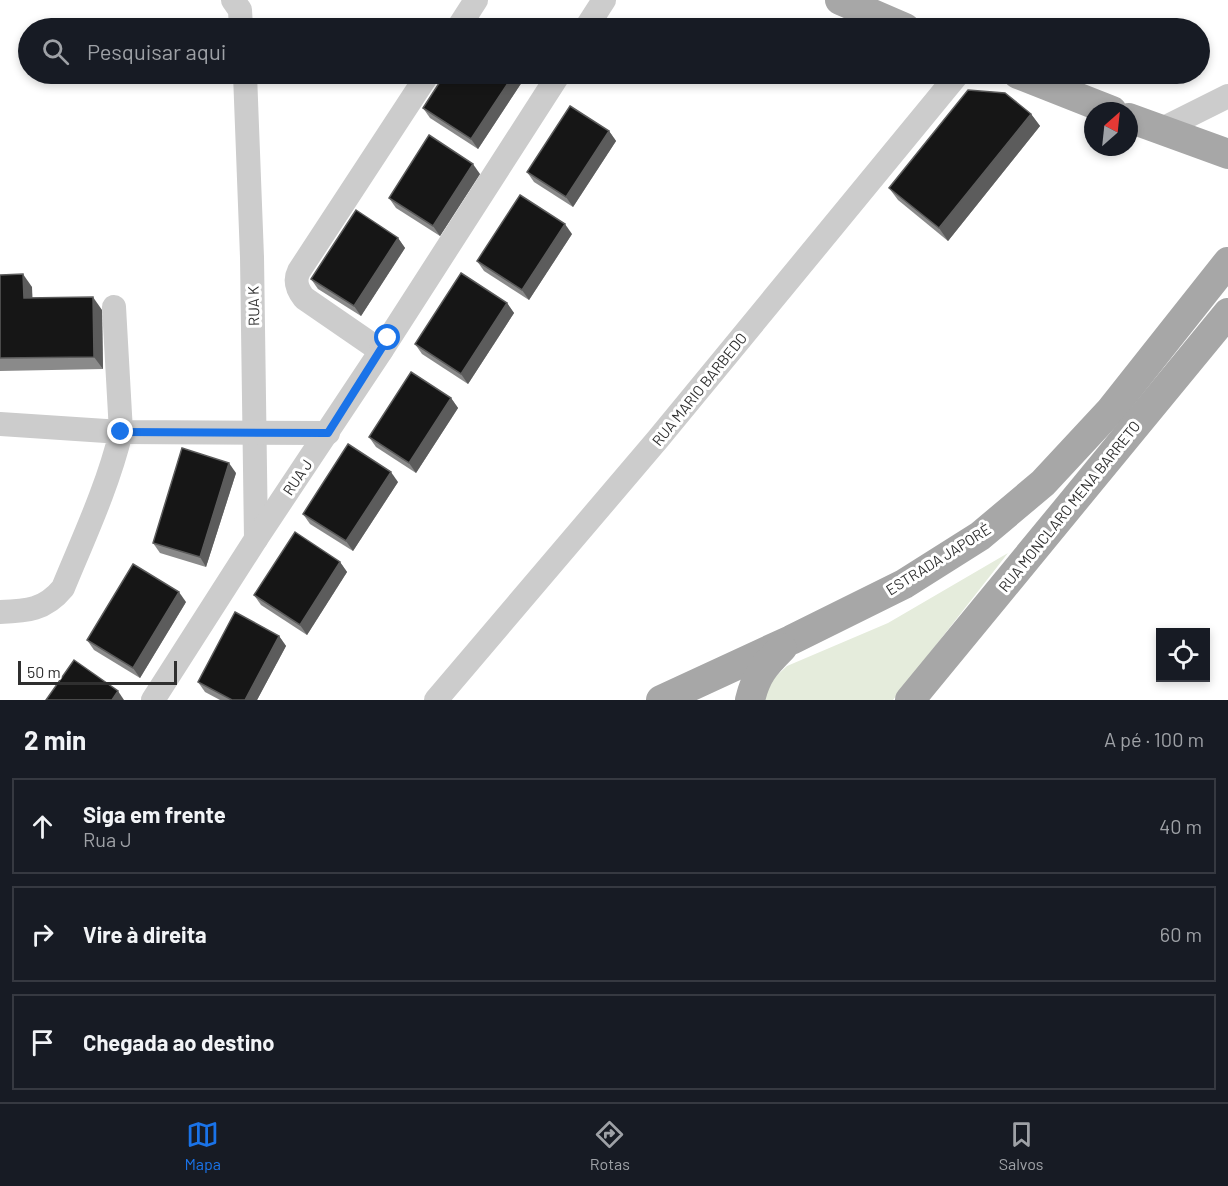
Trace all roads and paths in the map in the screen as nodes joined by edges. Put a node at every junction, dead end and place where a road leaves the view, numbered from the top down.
1 (233, 0) edge
2 (476, 0) edge
3 (604, 0) edge
4 (840, 0) edge
5 (240, 18) edge
6 (464, 18) edge
7 (592, 18) edge
8 (882, 18) edge
9 (245, 84) edge
10 (421, 84) edge
11 (552, 84) edge
12 (950, 84) edge
13 (1043, 84) edge
14 (1228, 96) edge
15 (1089, 102) edge
16 (1138, 121) edge
17 (1160, 130) junction
18 (1223, 157) edge
19 (1228, 262) edge
20 (114, 307) dead end
21 (1228, 313) edge
22 (381, 351) junction
23 (0, 424) edge
24 (121, 432) junction
25 (328, 433) junction
26 (255, 434) junction
27 (256, 539) junction
28 (0, 612) edge
29 (790, 640) junction
30 (445, 696) edge
31 (153, 700) edge
32 (661, 700) edge
33 (750, 700) edge
34 (910, 700) edge

1 - 5 street
2 - 6 street
3 - 7 street
4 - 8 main road
9 - 26 street, RUA K
10 - 22 street
11 - 22 street, RUA J
12 - 30 street, RUA MARIO BARBEDO
13 - 15 main road
14 - 17 street
16 - 17 main road
17 - 18 main road
19 - 29 main road, ESTRADA JAPORÉ
20 - 24 street
21 - 34 main road, RUA MONCLARO MENA BARRETO
22 - 25 street, RUA J
23 - 24 street
24 - 26 street
24 - 28 street
25 - 26 street
25 - 27 street, RUA J
26 - 27 street, RUA K
27 - 31 street, RUA J
29 - 32 main road, ESTRADA JAPORÉ
29 - 33 main road

